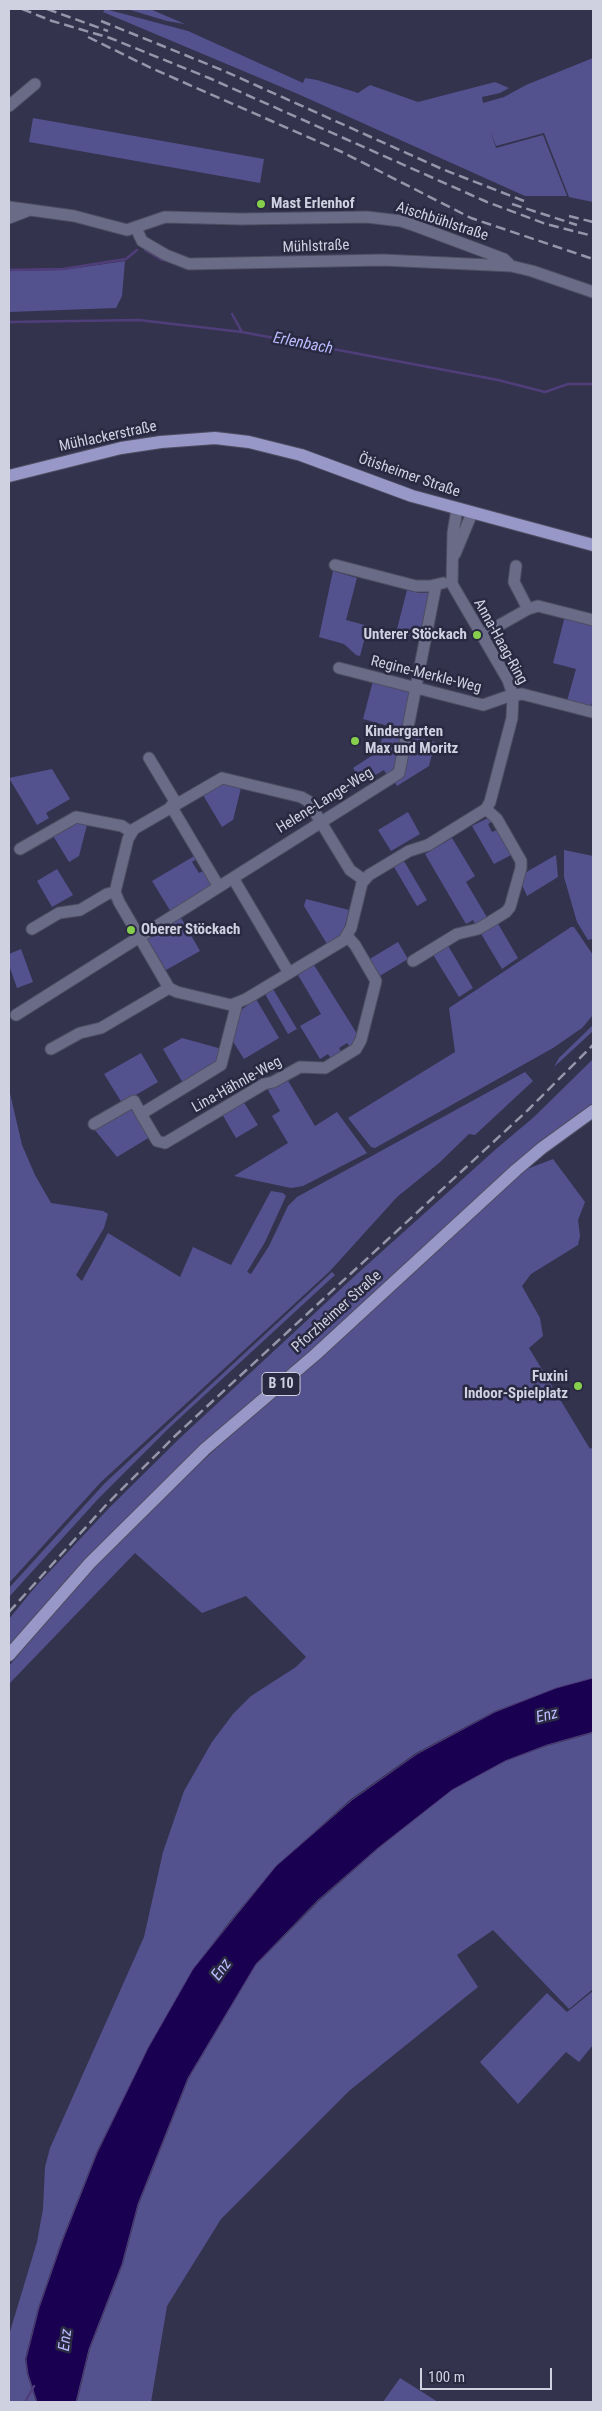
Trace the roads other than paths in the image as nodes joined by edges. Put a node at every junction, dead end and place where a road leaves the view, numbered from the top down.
1 (35, 84) dead end
2 (9, 106) edge
3 (9, 207) edge
4 (28, 210) junction
5 (9, 218) edge
6 (136, 228) junction
7 (511, 266) junction
8 (593, 292) edge
9 (215, 438) joint
10 (9, 476) edge
11 (457, 509) junction
12 (472, 513) junction
13 (593, 545) edge
14 (454, 555) junction
15 (335, 565) dead end
16 (516, 566) dead end
17 (451, 580) junction
18 (436, 585) junction
19 (528, 608) junction
20 (593, 620) edge
21 (482, 635) junction
22 (339, 668) dead end
23 (416, 689) junction
24 (513, 695) junction
25 (592, 712) dead end
26 (149, 758) dead end
27 (174, 805) junction
28 (486, 808) junction
29 (321, 822) junction
30 (131, 832) junction
31 (20, 849) dead end
32 (232, 878) junction
33 (364, 880) junction
34 (219, 887) junction
35 (115, 892) junction
36 (32, 929) dead end
37 (347, 936) junction
38 (140, 937) junction
39 (413, 961) dead end
40 (289, 973) junction
41 (169, 988) junction
42 (237, 1003) junction
43 (16, 1015) dead end
44 (52, 1049) dead end
45 (593, 1111) edge
46 (141, 1114) junction
47 (94, 1124) dead end
48 (9, 1656) edge

1 - 2 street
3 - 4 street, Aischbühlstraße
4 - 5 street
4 - 6 street, Aischbühlstraße
6 - 7 street, Aischbühlstraße
6 - 7 street, Mühlstraße
7 - 8 street
9 - 10 main road, Mühlackerstraße
9 - 11 main road, Ötisheimer Straße
11 - 12 main road, Ötisheimer Straße
11 - 14 street
12 - 13 main road, Ötisheimer Straße
12 - 14 street
14 - 17 street
15 - 18 street
16 - 19 street
17 - 18 street
17 - 21 street, Anna-Haag-Ring
18 - 23 street, Helene-Lange-Weg
19 - 20 street
19 - 21 street
21 - 24 street, Anna-Haag-Ring
22 - 23 street, Regine-Merkle-Weg
23 - 24 street, Regine-Merkle-Weg
23 - 29 street, Helene-Lange-Weg
24 - 25 street, Regine-Merkle-Weg
24 - 28 street, Anna-Haag-Ring
26 - 27 street
27 - 29 street
27 - 30 street
27 - 34 street
28 - 33 street
28 - 39 street
29 - 32 street, Helene-Lange-Weg
29 - 33 street
30 - 31 street
30 - 35 street
32 - 34 street, Helene-Lange-Weg
32 - 40 street
33 - 37 street
34 - 38 street, Helene-Lange-Weg
35 - 36 street
35 - 38 street
37 - 40 street
37 - 46 street, Lina-Hähnle-Weg
38 - 41 street
38 - 43 street, Helene-Lange-Weg
40 - 42 street
41 - 42 street
41 - 44 street
42 - 46 street, Lina-Hähnle-Weg
45 - 48 main road, Pforzheimer Straße / B 10
46 - 47 street

